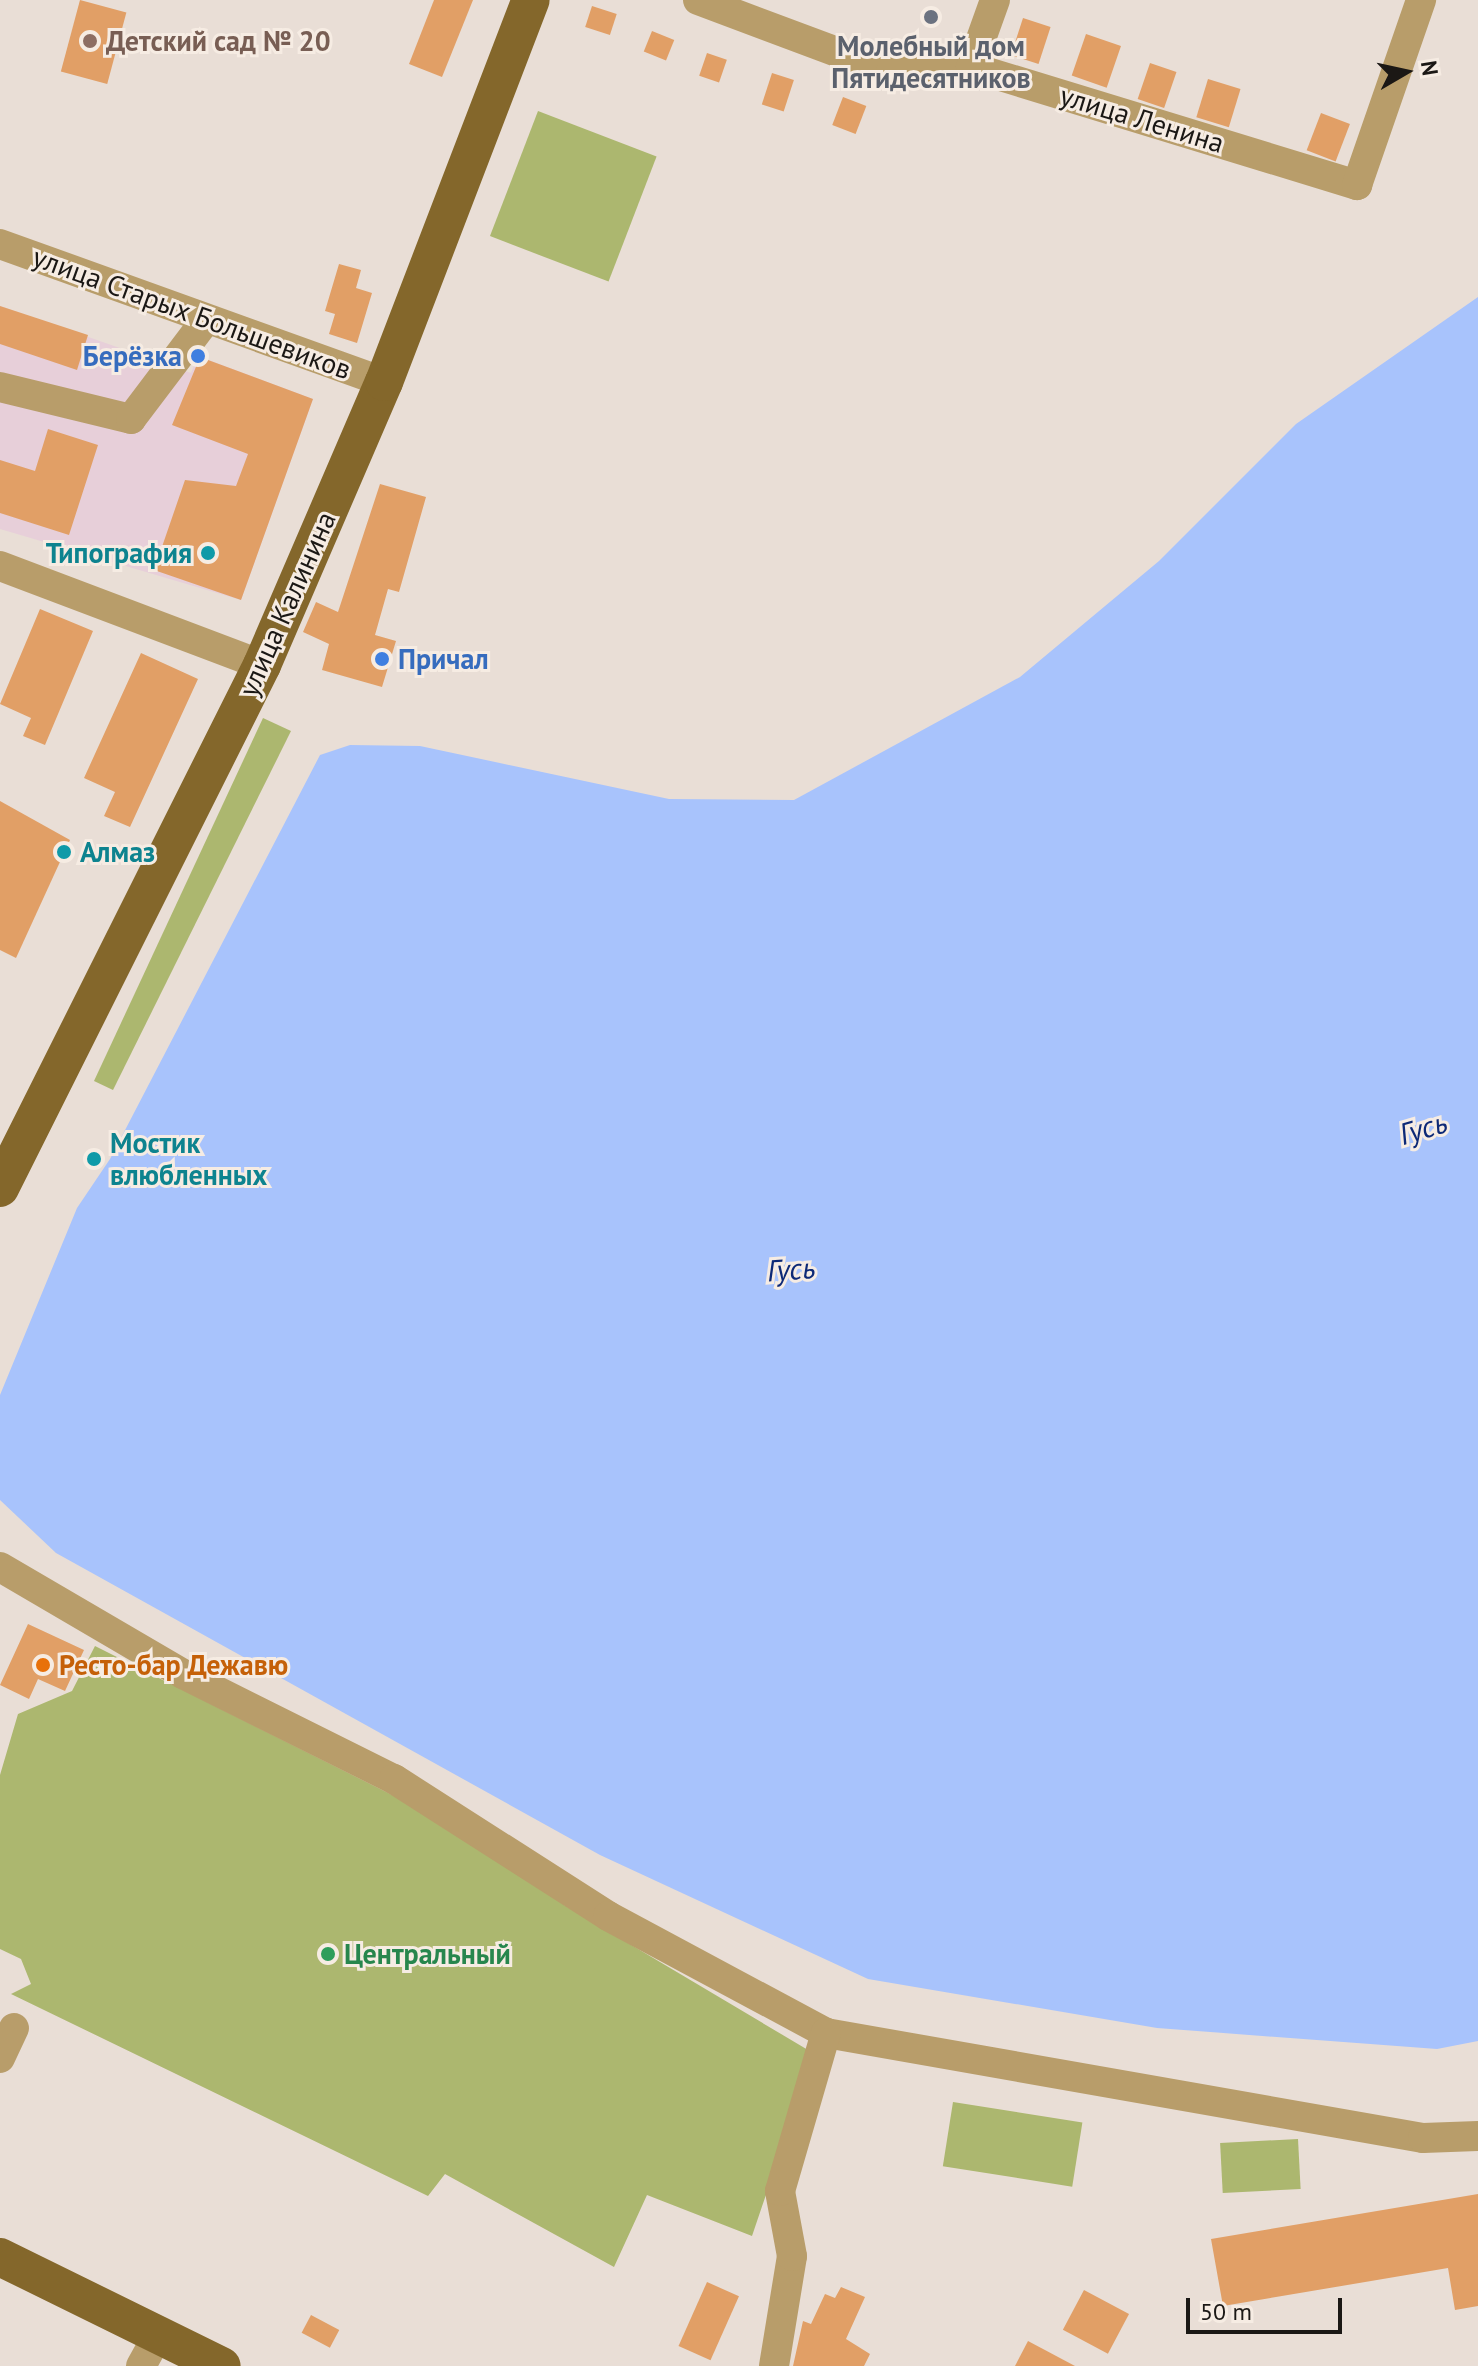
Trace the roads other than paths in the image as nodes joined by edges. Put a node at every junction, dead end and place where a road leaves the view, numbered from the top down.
1 (531, 0) edge
2 (698, 0) edge
3 (995, 0) edge
4 (1421, 0) edge
5 (971, 67) junction
6 (0, 244) edge
7 (205, 321) junction
8 (384, 382) junction
9 (0, 387) edge
10 (0, 566) edge
11 (262, 665) junction
12 (0, 1188) edge
13 (9, 1574) edge
14 (14, 2028) dead end
15 (826, 2033) junction
16 (0, 2058) edge
17 (1478, 2136) edge
18 (0, 2257) edge
19 (159, 2333) junction
20 (141, 2366) edge
21 (222, 2366) edge
22 (774, 2366) edge

1 - 8 main road, улица Калинина
2 - 5 street, улица Ленина
3 - 5 street
4 - 5 street, улица Ленина
6 - 7 street, улица Старых Большевиков
7 - 8 street, улица Старых Большевиков
7 - 9 street
8 - 11 main road, улица Калинина
10 - 11 street
11 - 12 main road, улица Калинина
13 - 15 street
14 - 16 street
15 - 17 street
15 - 22 street
18 - 19 main road
19 - 20 street
19 - 21 main road

